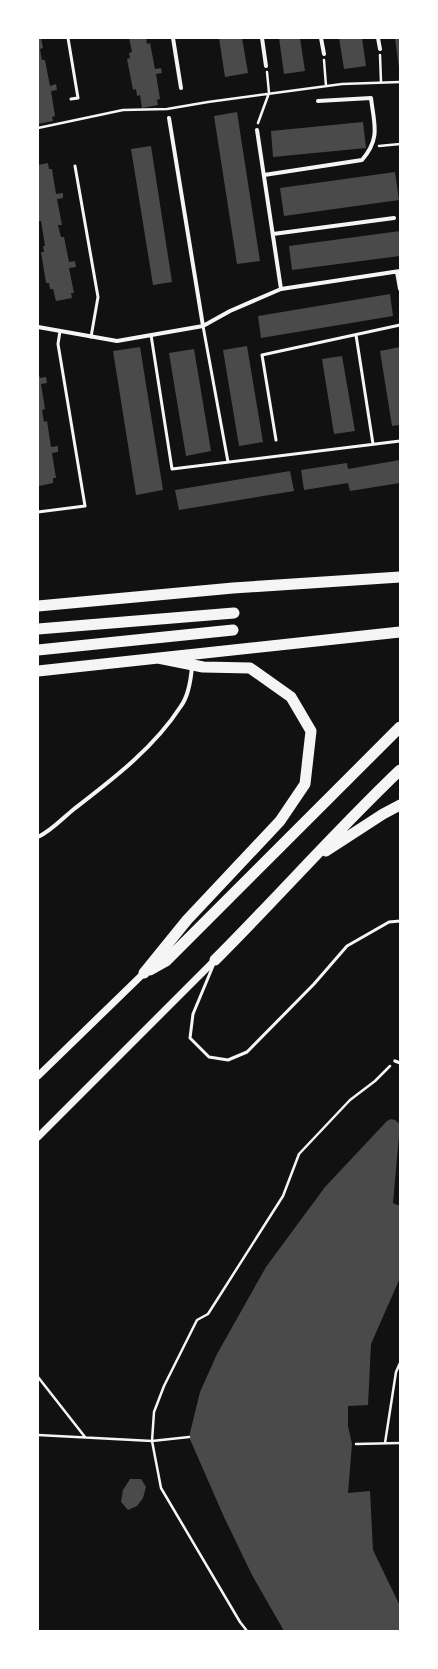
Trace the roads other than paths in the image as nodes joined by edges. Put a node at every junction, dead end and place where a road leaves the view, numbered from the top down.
1 (68, 38) edge
2 (173, 38) edge
3 (262, 38) edge
4 (321, 38) edge
5 (378, 38) edge
6 (380, 49) road end
7 (324, 54) road end
8 (266, 66) road end
9 (181, 88) dead end
10 (71, 99) dead end
11 (318, 101) dead end
12 (169, 118) dead end
13 (257, 130) road end
14 (75, 166) dead end
15 (264, 175) junction
16 (394, 218) dead end
17 (272, 234) junction
18 (399, 271) edge
19 (281, 289) junction
20 (400, 290) edge
21 (400, 325) edge
22 (203, 326) junction
23 (38, 327) edge
24 (60, 331) junction
25 (150, 335) junction
26 (356, 335) junction
27 (91, 337) junction
28 (276, 440) dead end
29 (400, 441) edge
30 (373, 444) junction
31 (228, 462) junction
32 (38, 512) edge
33 (400, 577) edge
34 (38, 606) edge
35 (234, 613) dead end
36 (38, 629) edge
37 (233, 630) dead end
38 (400, 632) edge
39 (38, 650) edge
40 (158, 658) junction
41 (192, 665) junction
42 (38, 670) edge
43 (400, 727) edge
44 (400, 770) edge
45 (400, 801) edge
46 (400, 805) edge
47 (382, 814) junction
48 (38, 837) edge
49 (311, 861) junction
50 (400, 920) edge
51 (215, 960) junction
52 (144, 973) junction
53 (395, 1060) road end
54 (400, 1063) edge
55 (38, 1076) edge
56 (38, 1137) edge

1 - 10 lane
2 - 9 street
3 - 8 street
4 - 7 street
5 - 6 street
11 - 15 street
12 - 22 street
13 - 15 street
14 - 27 lane
15 - 17 street
16 - 17 street
17 - 19 street
18 - 19 street
18 - 20 street
19 - 22 street
21 - 26 lane
22 - 25 street
22 - 31 lane
23 - 24 street
24 - 27 street
24 - 32 lane
25 - 27 street
25 - 31 lane
26 - 28 lane
26 - 30 lane
29 - 30 lane
30 - 31 lane
33 - 34 highway
35 - 36 highway
37 - 39 highway
38 - 40 highway
40 - 41 highway
40 - 42 highway
41 - 48 street
41 - 52 highway
43 - 52 highway
44 - 49 highway
45 - 47 highway
46 - 47 highway
47 - 49 highway
49 - 51 highway
50 - 51 lane
51 - 56 street
52 - 55 street
53 - 54 street

